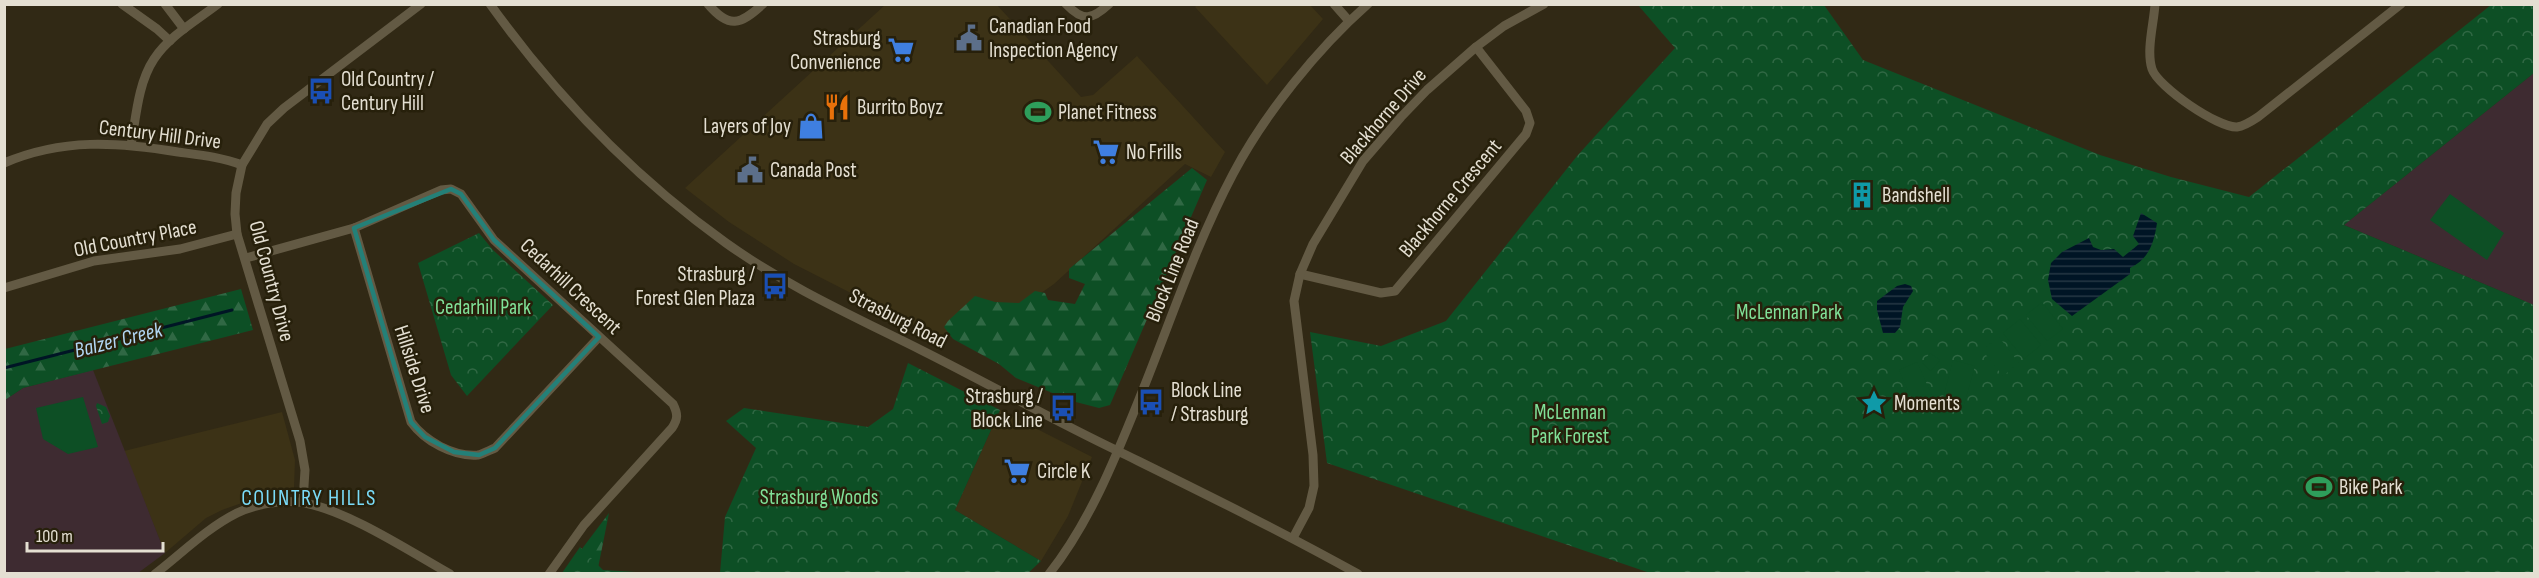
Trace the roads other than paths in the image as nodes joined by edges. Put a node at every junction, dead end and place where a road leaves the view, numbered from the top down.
1 (122, 4) edge
2 (165, 4) edge
3 (218, 4) edge
4 (421, 4) edge
5 (490, 4) edge
6 (708, 4) edge
7 (763, 4) edge
8 (1066, 4) edge
9 (1109, 4) edge
10 (1334, 4) edge
11 (1368, 4) edge
12 (1544, 4) edge
13 (2156, 4) edge
14 (2401, 4) edge
15 (1349, 21) junction
16 (184, 29) junction
17 (170, 41) junction
18 (1476, 47) junction
19 (131, 145) junction
20 (4, 163) edge
21 (242, 165) junction
22 (354, 228) junction
23 (237, 234) junction
24 (246, 258) junction
25 (1300, 274) junction
26 (4, 288) edge
27 (599, 337) junction
28 (1118, 451) junction
29 (303, 502) junction
30 (1293, 538) junction
31 (155, 573) edge
32 (450, 573) edge
33 (549, 573) edge
34 (1049, 573) edge
35 (1358, 573) edge

1 - 17 street
2 - 16 street
3 - 16 street
4 - 21 street, Old Country Drive
5 - 28 street, Strasburg Road
6 - 7 street
8 - 9 street
10 - 15 street
11 - 15 street, Block Line Road
12 - 18 street, Blackhorne Drive
13 - 14 street
15 - 28 street, Block Line Road
16 - 17 street
17 - 19 street
18 - 25 street, Blackhorne Drive
18 - 25 street, Blackhorne Crescent
19 - 20 street, Century Hill Drive
19 - 21 street, Century Hill Drive
21 - 23 street, Old Country Drive
22 - 24 street, Cedarhill Crescent
22 - 27 street, Cedarhill Crescent
22 - 27 street, Hillside Drive
23 - 24 street, Old Country Drive
23 - 26 street, Old Country Place
24 - 29 street, Old Country Drive
25 - 30 street, Blackhorne Drive
27 - 33 street, Cedarhill Crescent
28 - 30 street, Strasburg Road
28 - 34 street, Block Line Road
29 - 31 street
29 - 32 street
30 - 35 street, Strasburg Road

